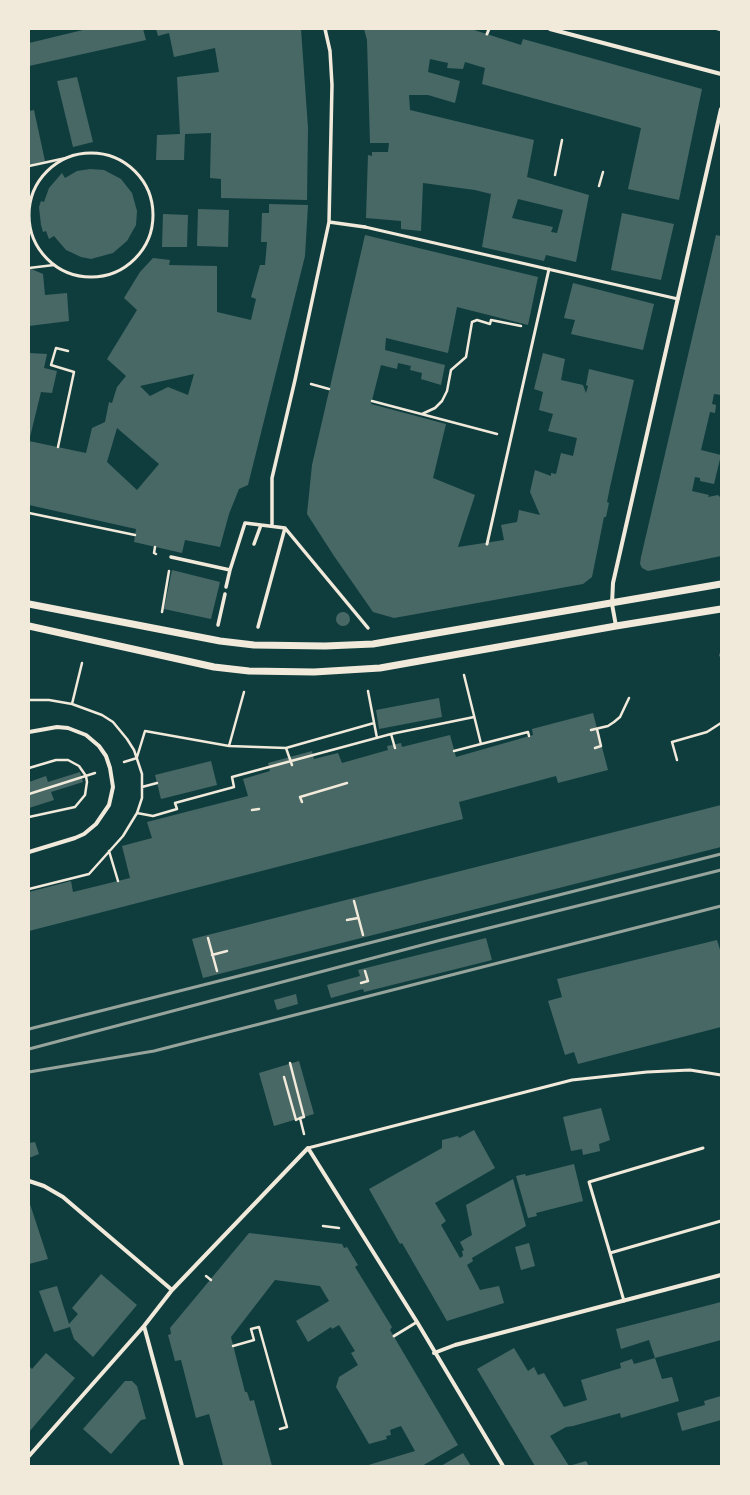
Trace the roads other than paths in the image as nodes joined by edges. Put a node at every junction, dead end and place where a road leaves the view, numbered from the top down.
1 (325, 29) edge
2 (489, 29) edge
3 (551, 29) edge
4 (488, 34) dead end
5 (721, 74) edge
6 (721, 109) edge
7 (329, 222) junction
8 (29, 224) edge
9 (365, 227) joint
10 (549, 269) junction
11 (678, 299) junction
12 (261, 525) junction
13 (272, 526) junction
14 (285, 528) junction
15 (254, 544) dead end
16 (487, 544) dead end
17 (171, 558) road end
18 (230, 570) junction
19 (721, 584) edge
20 (226, 587) dead end
21 (225, 594) dead end
22 (29, 604) edge
23 (612, 604) junction
24 (721, 609) edge
25 (218, 625) dead end
26 (29, 626) edge
27 (616, 626) junction
28 (258, 627) dead end
29 (368, 628) dead end
30 (29, 732) edge
31 (29, 852) edge
32 (721, 1075) edge
33 (308, 1148) junction
34 (703, 1148) dead end
35 (29, 1181) edge
36 (721, 1221) edge
37 (610, 1253) junction
38 (721, 1276) edge
39 (172, 1290) junction
40 (624, 1301) junction
41 (416, 1322) junction
42 (144, 1326) junction
43 (394, 1336) dead end
44 (434, 1353) junction
45 (29, 1456) edge
46 (182, 1466) edge
47 (502, 1466) edge

1 - 7 street
2 - 4 lane
3 - 5 street
6 - 11 street
7 - 9 street
7 - 13 street
8 - 8 lane
9 - 10 lane
10 - 11 lane
10 - 16 lane
11 - 23 street
12 - 13 street
12 - 15 street
12 - 18 street
13 - 14 street
14 - 28 street
14 - 29 street
17 - 18 street
18 - 20 street
19 - 23 street
21 - 25 street
22 - 23 street
23 - 27 street
24 - 27 street
26 - 27 street
30 - 31 street
32 - 33 lane
33 - 39 street
33 - 41 street
34 - 37 lane
35 - 39 street
36 - 37 lane
37 - 40 lane
38 - 40 street
39 - 42 street
40 - 44 street
41 - 43 lane
41 - 44 street
42 - 45 street
42 - 46 street
44 - 47 street

